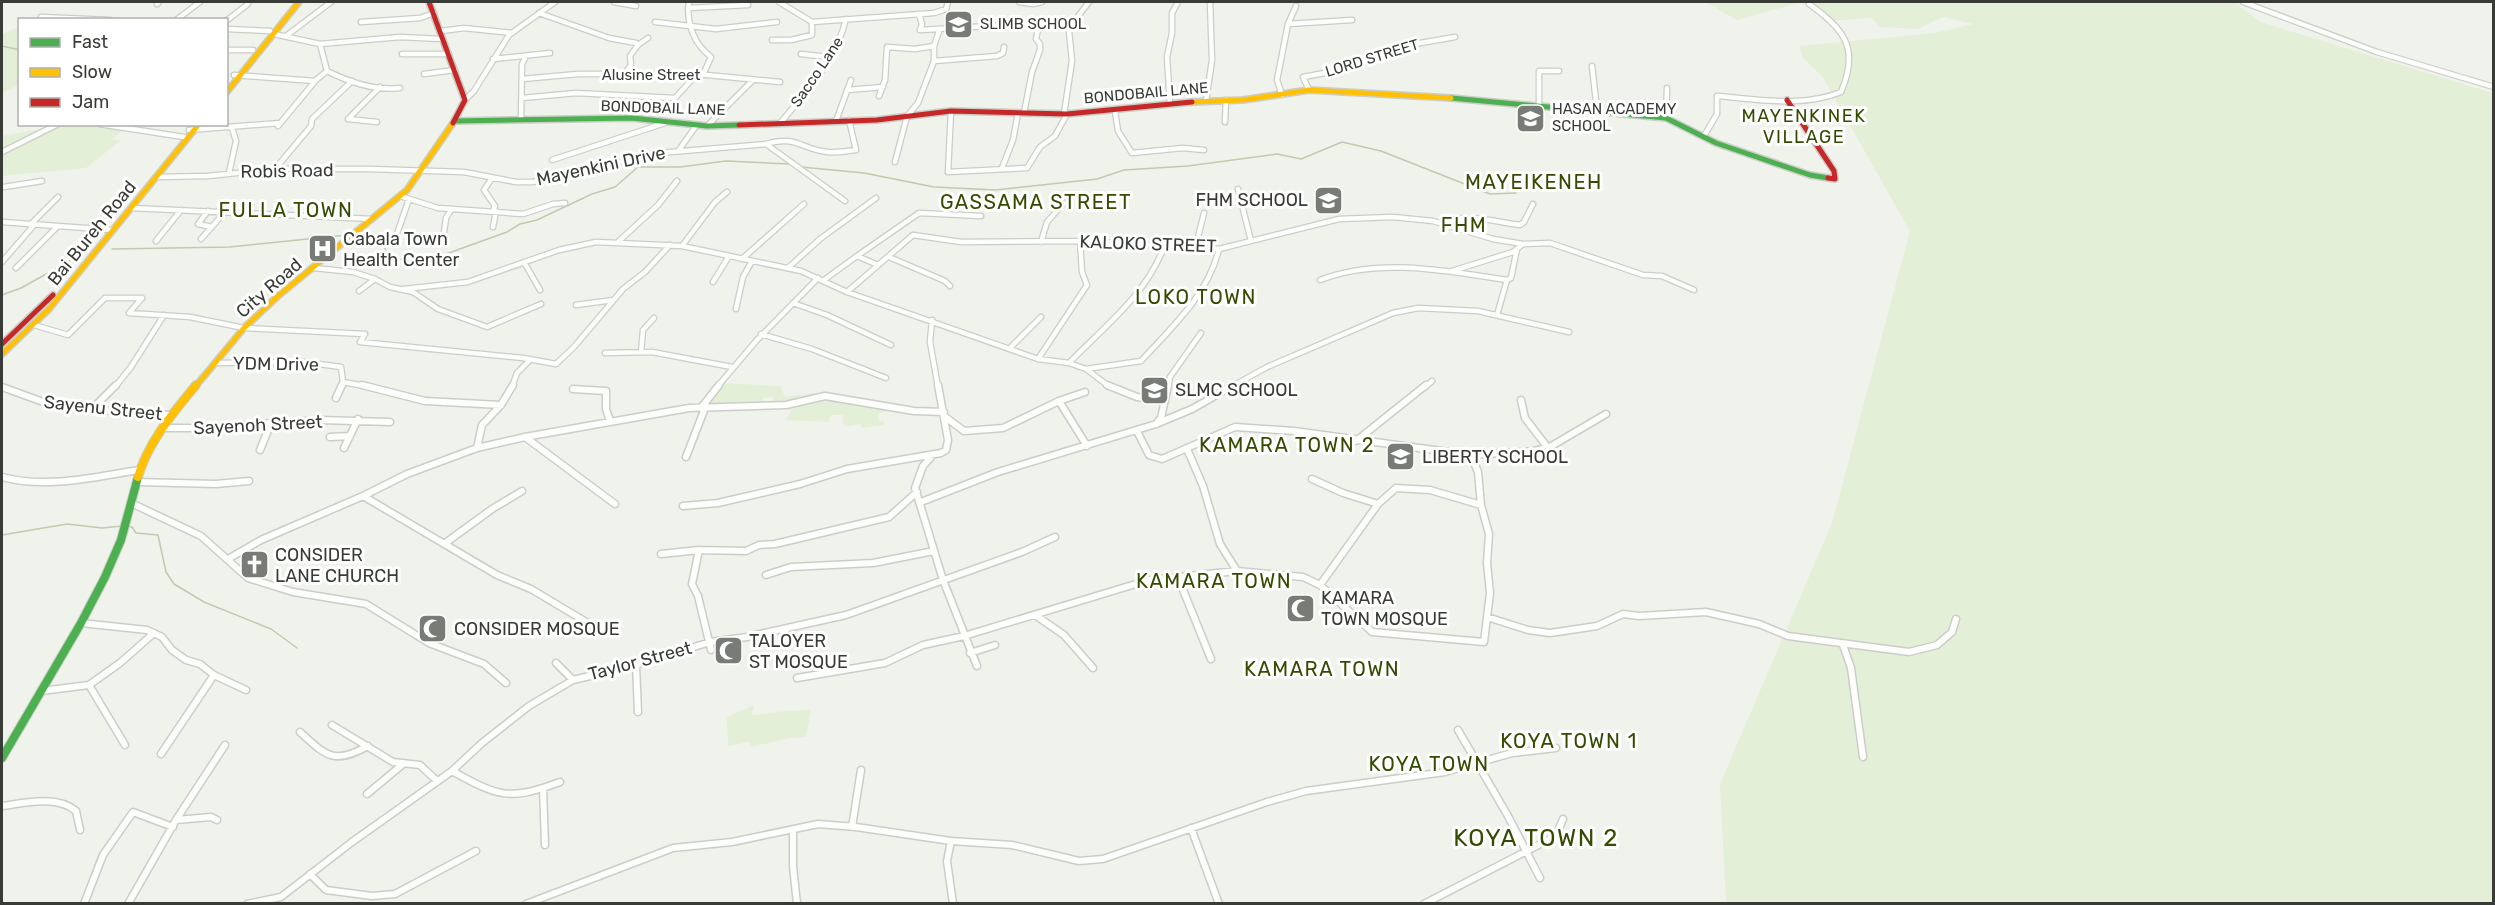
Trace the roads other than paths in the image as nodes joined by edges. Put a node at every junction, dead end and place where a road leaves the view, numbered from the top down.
1 (200, 2) edge
2 (294, 2) edge
3 (299, 2) edge
4 (332, 2) edge
5 (429, 2) edge
6 (555, 2) edge
7 (614, 2) edge
8 (689, 2) edge
9 (779, 2) edge
10 (948, 2) edge
11 (1019, 2) edge
12 (1042, 2) edge
13 (1089, 2) edge
14 (1178, 2) edge
15 (1210, 2) edge
16 (2243, 2) edge
17 (248, 4) dead end
18 (1809, 4) dead end
19 (748, 5) dead end
20 (636, 6) dead end
21 (1296, 6) dead end
22 (688, 8) junction
23 (434, 13) junction
24 (539, 13) junction
25 (919, 14) junction
26 (41, 17) dead end
27 (64, 18) edge
28 (179, 18) edge
29 (228, 19) edge
30 (846, 19) junction
31 (1076, 19) junction
32 (1352, 20) dead end
33 (362, 22) dead end
34 (655, 22) dead end
35 (777, 22) dead end
36 (812, 22) junction
37 (1288, 24) junction
38 (1006, 25) dead end
39 (690, 28) junction
40 (228, 29) edge
41 (939, 31) junction
42 (272, 32) junction
43 (442, 32) junction
44 (512, 33) junction
45 (812, 35) junction
46 (286, 36) junction
47 (1455, 37) dead end
48 (648, 38) dead end
49 (800, 38) junction
50 (772, 40) dead end
51 (320, 44) junction
52 (637, 44) junction
53 (811, 44) dead end
54 (799, 45) dead end
55 (934, 46) junction
56 (1004, 47) dead end
57 (228, 50) edge
58 (253, 50) junction
59 (550, 53) dead end
60 (402, 54) dead end
61 (449, 54) junction
62 (801, 54) dead end
63 (526, 56) junction
64 (828, 57) junction
65 (493, 59) junction
66 (934, 61) junction
67 (1592, 66) dead end
68 (455, 70) junction
69 (327, 71) junction
70 (1559, 71) dead end
71 (237, 75) junction
72 (424, 75) dead end
73 (700, 75) junction
74 (623, 76) junction
75 (522, 79) junction
76 (851, 80) dead end
77 (315, 81) junction
78 (352, 81) junction
79 (752, 81) junction
80 (228, 82) edge
81 (780, 82) dead end
82 (380, 87) junction
83 (883, 87) junction
84 (2493, 87) edge
85 (400, 88) dead end
86 (1667, 88) dead end
87 (228, 90) edge
88 (847, 90) junction
89 (1308, 90) junction
90 (1282, 95) junction
91 (879, 96) dead end
92 (522, 98) junction
93 (465, 100) junction
94 (1226, 100) junction
95 (1787, 100) junction
96 (1206, 101) junction
97 (1170, 104) junction
98 (1539, 105) junction
99 (1597, 110) junction
100 (951, 111) junction
101 (1115, 111) junction
102 (1021, 113) junction
103 (1065, 114) junction
104 (907, 116) junction
105 (1666, 118) junction
106 (521, 119) junction
107 (849, 120) junction
108 (454, 121) junction
109 (836, 121) junction
110 (377, 122) dead end
111 (781, 122) junction
112 (665, 123) junction
113 (1225, 123) dead end
114 (54, 126) edge
115 (112, 126) edge
116 (696, 126) junction
117 (707, 126) junction
118 (194, 128) edge
119 (232, 128) junction
120 (1704, 136) junction
121 (183, 137) junction
122 (766, 144) junction
123 (679, 150) junction
124 (1204, 150) dead end
125 (2, 152) edge
126 (552, 160) dead end
127 (895, 162) dead end
128 (1002, 168) junction
129 (275, 169) junction
130 (422, 171) junction
131 (229, 173) junction
132 (154, 177) junction
133 (492, 178) junction
134 (42, 181) dead end
135 (677, 182) dead end
136 (2, 188) edge
137 (1238, 189) dead end
138 (727, 192) dead end
139 (400, 196) junction
140 (58, 197) dead end
141 (876, 198) dead end
142 (409, 199) junction
143 (845, 201) dead end
144 (564, 203) dead end
145 (1064, 203) dead end
146 (804, 204) dead end
147 (1533, 204) dead end
148 (131, 208) junction
149 (181, 210) junction
150 (451, 210) junction
151 (207, 211) junction
152 (494, 211) junction
153 (225, 212) junction
154 (1204, 213) dead end
155 (981, 216) dead end
156 (372, 219) junction
157 (2, 222) edge
158 (1441, 223) junction
159 (32, 225) junction
160 (57, 227) junction
161 (212, 227) junction
162 (493, 227) dead end
163 (111, 230) junction
164 (398, 231) dead end
165 (201, 239) dead end
166 (443, 239) dead end
167 (156, 241) dead end
168 (619, 241) junction
169 (1080, 241) junction
170 (1251, 241) junction
171 (1041, 242) junction
172 (1523, 244) junction
173 (670, 245) junction
174 (682, 246) junction
175 (1164, 247) junction
176 (1195, 249) junction
177 (1220, 249) junction
178 (1517, 249) junction
179 (729, 256) junction
180 (857, 256) junction
181 (889, 257) junction
182 (742, 259) junction
183 (752, 261) junction
184 (2, 262) edge
185 (524, 262) junction
186 (878, 265) junction
187 (789, 267) junction
188 (16, 268) dead end
189 (314, 268) junction
190 (1450, 272) junction
191 (375, 279) junction
192 (821, 279) junction
193 (1320, 280) dead end
194 (1508, 280) junction
195 (713, 282) dead end
196 (950, 286) dead end
197 (404, 289) junction
198 (540, 290) dead end
199 (1694, 290) dead end
200 (359, 291) dead end
201 (847, 292) junction
202 (613, 300) junction
203 (793, 303) junction
204 (541, 304) dead end
205 (576, 305) dead end
206 (736, 309) dead end
207 (164, 315) junction
208 (1497, 315) junction
209 (1041, 317) dead end
210 (654, 318) dead end
211 (932, 320) junction
212 (34, 325) junction
213 (244, 328) junction
214 (1569, 332) dead end
215 (1202, 333) dead end
216 (761, 334) junction
217 (2, 344) edge
218 (891, 345) dead end
219 (1010, 348) junction
220 (641, 352) junction
221 (2, 354) edge
222 (605, 354) dead end
223 (1038, 358) junction
224 (529, 361) junction
225 (216, 363) junction
226 (1069, 363) junction
227 (732, 367) junction
228 (1086, 369) junction
229 (886, 378) dead end
230 (1432, 381) dead end
231 (343, 382) junction
232 (2, 387) edge
233 (573, 389) dead end
234 (1085, 392) dead end
235 (336, 398) dead end
236 (1521, 400) dead end
237 (1059, 401) junction
238 (1165, 401) junction
239 (501, 405) junction
240 (703, 408) junction
241 (91, 410) junction
242 (944, 414) junction
243 (1606, 414) dead end
244 (171, 416) junction
245 (355, 419) junction
246 (610, 421) junction
247 (390, 422) dead end
248 (271, 423) junction
249 (1156, 424) junction
250 (163, 428) junction
251 (1137, 431) junction
252 (350, 436) junction
253 (330, 437) dead end
254 (525, 437) junction
255 (1355, 441) junction
256 (1088, 446) junction
257 (344, 448) dead end
258 (477, 448) junction
259 (1548, 448) junction
260 (1187, 449) junction
261 (260, 450) dead end
262 (1471, 455) junction
263 (932, 456) junction
264 (686, 457) dead end
265 (140, 470) junction
266 (2, 477) edge
267 (1312, 479) dead end
268 (249, 481) dead end
269 (137, 482) junction
270 (522, 491) dead end
271 (917, 492) junction
272 (363, 496) junction
273 (921, 502) junction
274 (131, 503) junction
275 (615, 504) dead end
276 (1378, 504) junction
277 (1481, 505) junction
278 (683, 506) dead end
279 (1055, 537) dead end
280 (444, 544) junction
281 (699, 550) junction
282 (934, 551) junction
283 (661, 554) dead end
284 (228, 560) junction
285 (1236, 571) junction
286 (766, 575) dead end
287 (1177, 575) junction
288 (943, 580) junction
289 (1320, 585) junction
290 (1034, 614) junction
291 (1487, 616) junction
292 (1956, 619) dead end
293 (81, 622) junction
294 (598, 629) dead end
295 (153, 633) junction
296 (964, 636) junction
297 (710, 642) junction
298 (995, 645) dead end
299 (1843, 645) junction
300 (711, 650) dead end
301 (970, 653) junction
302 (1211, 659) dead end
303 (556, 663) dead end
304 (636, 665) junction
305 (977, 666) dead end
306 (1093, 668) dead end
307 (214, 675) junction
308 (797, 678) dead end
309 (573, 680) junction
310 (506, 683) dead end
311 (89, 686) junction
312 (246, 690) dead end
313 (41, 691) junction
314 (638, 712) dead end
315 (332, 726) dead end
316 (1458, 730) dead end
317 (300, 732) dead end
318 (125, 745) dead end
319 (225, 745) dead end
320 (369, 746) junction
321 (1556, 748) dead end
322 (161, 754) dead end
323 (1863, 757) dead end
324 (2, 758) edge
325 (1477, 764) junction
326 (402, 765) junction
327 (861, 770) dead end
328 (452, 771) junction
329 (437, 781) junction
330 (560, 782) dead end
331 (543, 788) junction
332 (367, 794) dead end
333 (2, 806) edge
334 (1563, 819) dead end
335 (217, 820) dead end
336 (174, 824) junction
337 (852, 827) junction
338 (1191, 828) junction
339 (80, 830) dead end
340 (793, 831) junction
341 (951, 842) junction
342 (545, 845) dead end
343 (476, 851) dead end
344 (1526, 853) junction
345 (310, 874) junction
346 (1540, 878) dead end
347 (281, 900) edge
348 (84, 903) edge
349 (128, 903) edge
350 (247, 903) edge
351 (526, 903) edge
352 (797, 903) edge
353 (953, 903) edge
354 (1219, 903) edge
355 (1424, 903) edge

1 - 28 street
2 - 42 main road
3 - 42 main road
4 - 46 street
5 - 23 main road
6 - 24 street
7 - 20 street
8 - 22 street
9 - 36 street
10 - 25 street
11 - 12 street
13 - 31 street
14 - 97 street
15 - 96 street
16 - 84 street
17 - 29 street
18 - 95 street
19 - 22 street
21 - 37 street
22 - 39 street
23 - 33 street
23 - 43 main road
24 - 44 street
24 - 52 street
25 - 30 street
25 - 41 street
26 - 27 street
30 - 36 street
30 - 64 street, Sacco Lane
31 - 102 street
31 - 103 street
32 - 37 street
34 - 39 street
35 - 39 street
36 - 45 street
37 - 90 street
38 - 41 street
39 - 73 street
40 - 42 street
41 - 55 street
42 - 46 street
42 - 58 main road
42 - 71 main road
43 - 44 street
43 - 51 street
43 - 61 main road
44 - 65 street
45 - 49 street
45 - 53 street
46 - 51 street
47 - 89 street, LORD STREET
48 - 52 street
49 - 50 street
49 - 54 street
51 - 69 street
52 - 74 street
55 - 66 street
55 - 83 street
56 - 66 street
57 - 58 street
58 - 71 main road
59 - 63 street
60 - 61 street
61 - 68 main road
62 - 64 street
63 - 65 street
63 - 75 street
64 - 111 street, Sacco Lane
65 - 93 street
66 - 104 street
67 - 99 street
68 - 72 street
68 - 93 main road
69 - 77 street
69 - 78 street
70 - 98 street
71 - 77 street
71 - 80 main road
71 - 87 main road
73 - 74 street, Alusine Street
73 - 79 street, Alusine Street
73 - 92 street
74 - 75 street, Alusine Street
75 - 92 street
76 - 88 street
77 - 119 street
78 - 82 street
78 - 129 street
79 - 81 street, Alusine Street
79 - 117 street
82 - 85 street
82 - 110 street
83 - 88 street
83 - 91 street
86 - 105 street
88 - 109 street
89 - 90 main road, BONDOBAIL LANE
89 - 98 main road, BONDOBAIL LANE
90 - 94 main road, BONDOBAIL LANE
92 - 106 street
93 - 108 main road, City Road
94 - 96 main road, BONDOBAIL LANE
94 - 113 street
95 - 120 street
95 - 120 main road, BONDOBAIL LANE
96 - 97 main road, BONDOBAIL LANE
97 - 101 main road, BONDOBAIL LANE
98 - 99 main road, BONDOBAIL LANE
99 - 105 main road, BONDOBAIL LANE
100 - 102 main road, BONDOBAIL LANE
100 - 104 main road, BONDOBAIL LANE
100 - 128 street
101 - 103 main road, BONDOBAIL LANE
101 - 124 street
102 - 103 main road, BONDOBAIL LANE
102 - 128 street
103 - 128 street
104 - 107 main road, BONDOBAIL LANE
104 - 127 street
105 - 120 main road, BONDOBAIL LANE
106 - 108 main road, BONDOBAIL LANE
106 - 112 main road, BONDOBAIL LANE
107 - 109 main road, BONDOBAIL LANE
107 - 122 street, Mayenkini Drive
108 - 130 main road, City Road
109 - 111 main road, BONDOBAIL LANE
111 - 117 main road, BONDOBAIL LANE
112 - 116 main road, BONDOBAIL LANE
112 - 126 street
114 - 125 street
115 - 121 street
116 - 117 main road, BONDOBAIL LANE
116 - 123 street
118 - 119 street
118 - 121 main road, Bai Bureh Road
118 - 132 main road, Bai Bureh Road
119 - 131 street
121 - 132 main road, Bai Bureh Road
122 - 123 street, Mayenkini Drive
122 - 143 street
123 - 133 street, Mayenkini Drive
129 - 130 street, Robis Road
129 - 131 street, Robis Road
130 - 133 street, Mayenkini Drive
130 - 139 main road, City Road
131 - 132 street, Robis Road
132 - 148 main road, Bai Bureh Road
132 - 163 main road, Bai Bureh Road
133 - 152 street
134 - 136 street
135 - 168 street
137 - 170 street
138 - 174 street
139 - 142 street
139 - 156 main road, City Road
140 - 159 street
141 - 187 street
142 - 150 street
142 - 164 street
144 - 152 street
145 - 171 street
146 - 182 street
147 - 158 street
148 - 149 street
148 - 163 main road, Bai Bureh Road
149 - 151 street
149 - 167 street
150 - 152 street
150 - 166 street
151 - 153 street
151 - 161 street
152 - 162 street
153 - 156 street
153 - 161 street
154 - 176 street
155 - 180 street
156 - 189 main road, City Road
157 - 159 street
158 - 170 street, KALOKO STREET
158 - 172 street, KALOKO STREET
159 - 160 street
159 - 184 street
160 - 163 street
160 - 188 street
161 - 165 street
163 - 212 main road, Bai Bureh Road
163 - 217 main road, Bai Bureh Road
168 - 173 street
168 - 185 street
169 - 171 street, KALOKO STREET
169 - 175 street, KALOKO STREET
169 - 223 street
170 - 177 street, KALOKO STREET
171 - 181 street, KALOKO STREET
172 - 178 street
172 - 199 street, KALOKO STREET
173 - 174 street
173 - 202 street
174 - 179 street
175 - 176 street, KALOKO STREET
175 - 226 street
176 - 177 street, KALOKO STREET
177 - 228 street
178 - 190 street
178 - 194 street
179 - 182 street
179 - 195 street
180 - 186 street
180 - 192 street
181 - 186 street
181 - 196 street
182 - 183 street
183 - 187 street
183 - 206 street
185 - 197 street
185 - 198 street
186 - 201 street
187 - 192 street
189 - 191 street
189 - 213 main road, City Road
190 - 193 street
190 - 194 street
191 - 197 street
191 - 200 street
192 - 201 street
192 - 203 street
194 - 208 street
197 - 204 street
201 - 211 street
202 - 205 street
202 - 224 street
203 - 216 street
203 - 218 street
207 - 212 street
207 - 213 street
207 - 241 street
208 - 214 street
208 - 249 street
209 - 219 street
210 - 220 street
211 - 219 street
211 - 242 street
212 - 221 main road, Bai Bureh Road
213 - 224 street
213 - 225 main road, City Road
215 - 238 street
216 - 227 street
216 - 229 street
219 - 223 street
220 - 222 street
220 - 227 street
223 - 226 street
224 - 239 street
225 - 231 street, YDM Drive
225 - 244 main road, City Road
226 - 228 street
227 - 240 street
228 - 238 street
230 - 255 street
231 - 235 street
231 - 239 street, YDM Drive
232 - 241 street, Sayenu Street
233 - 246 street
234 - 237 street
236 - 259 street
237 - 242 street
237 - 256 street
238 - 249 street
239 - 258 street
240 - 242 street
240 - 246 street
240 - 264 street
241 - 244 street, Sayenu Street
242 - 263 street
243 - 259 street
244 - 250 main road, City Road
245 - 247 street, Sayenoh Street
245 - 248 street, Sayenoh Street
245 - 252 street
246 - 254 street
248 - 250 street, Sayenoh Street
248 - 261 street
249 - 251 street
250 - 265 main road, City Road
251 - 256 street
251 - 260 street
252 - 253 street
252 - 257 street
254 - 258 street
254 - 275 street
255 - 260 street
255 - 262 street
256 - 273 street
258 - 272 street
259 - 262 street
260 - 285 street
262 - 277 street
263 - 271 street
263 - 278 street
265 - 266 street
265 - 269 main road, City Road
267 - 276 street
268 - 269 street
269 - 274 main road, City Road
270 - 280 street
271 - 273 street
271 - 281 street
272 - 280 street
272 - 284 street
273 - 282 street
274 - 284 street
274 - 293 main road, City Road
276 - 277 street
276 - 289 street
277 - 291 street
279 - 288 street, Taylor Street
280 - 294 street
281 - 283 street
281 - 297 street
282 - 286 street
282 - 288 street
284 - 310 street
285 - 287 street
285 - 289 street
287 - 290 street
287 - 302 street
288 - 296 street
288 - 297 street, Taylor Street
289 - 291 street
290 - 296 street
290 - 306 street
291 - 299 street
292 - 299 street
293 - 295 street
293 - 313 main road
295 - 307 street
295 - 311 street
296 - 301 street
296 - 308 street
297 - 300 street
297 - 304 street, Taylor Street
298 - 301 street
299 - 323 street
301 - 305 street
303 - 309 street
304 - 309 street, Taylor Street
304 - 314 street
307 - 312 street
307 - 322 street
309 - 328 street, Taylor Street
311 - 313 street
311 - 318 street
313 - 324 main road
315 - 320 street
316 - 325 street
317 - 320 street
319 - 336 street
320 - 326 street
321 - 325 street
325 - 338 street
325 - 344 street
326 - 329 street
326 - 332 street
327 - 337 street
328 - 329 street, Taylor Street
328 - 331 street
329 - 345 street, Taylor Street
330 - 331 street
331 - 342 street
333 - 339 street
334 - 344 street
335 - 336 street
336 - 348 street
336 - 349 street
337 - 340 street
337 - 341 street
338 - 341 street
338 - 354 street
340 - 351 street
340 - 352 street
341 - 353 street
343 - 345 street
344 - 346 street
344 - 355 street
345 - 347 street, Taylor Street
347 - 350 street

